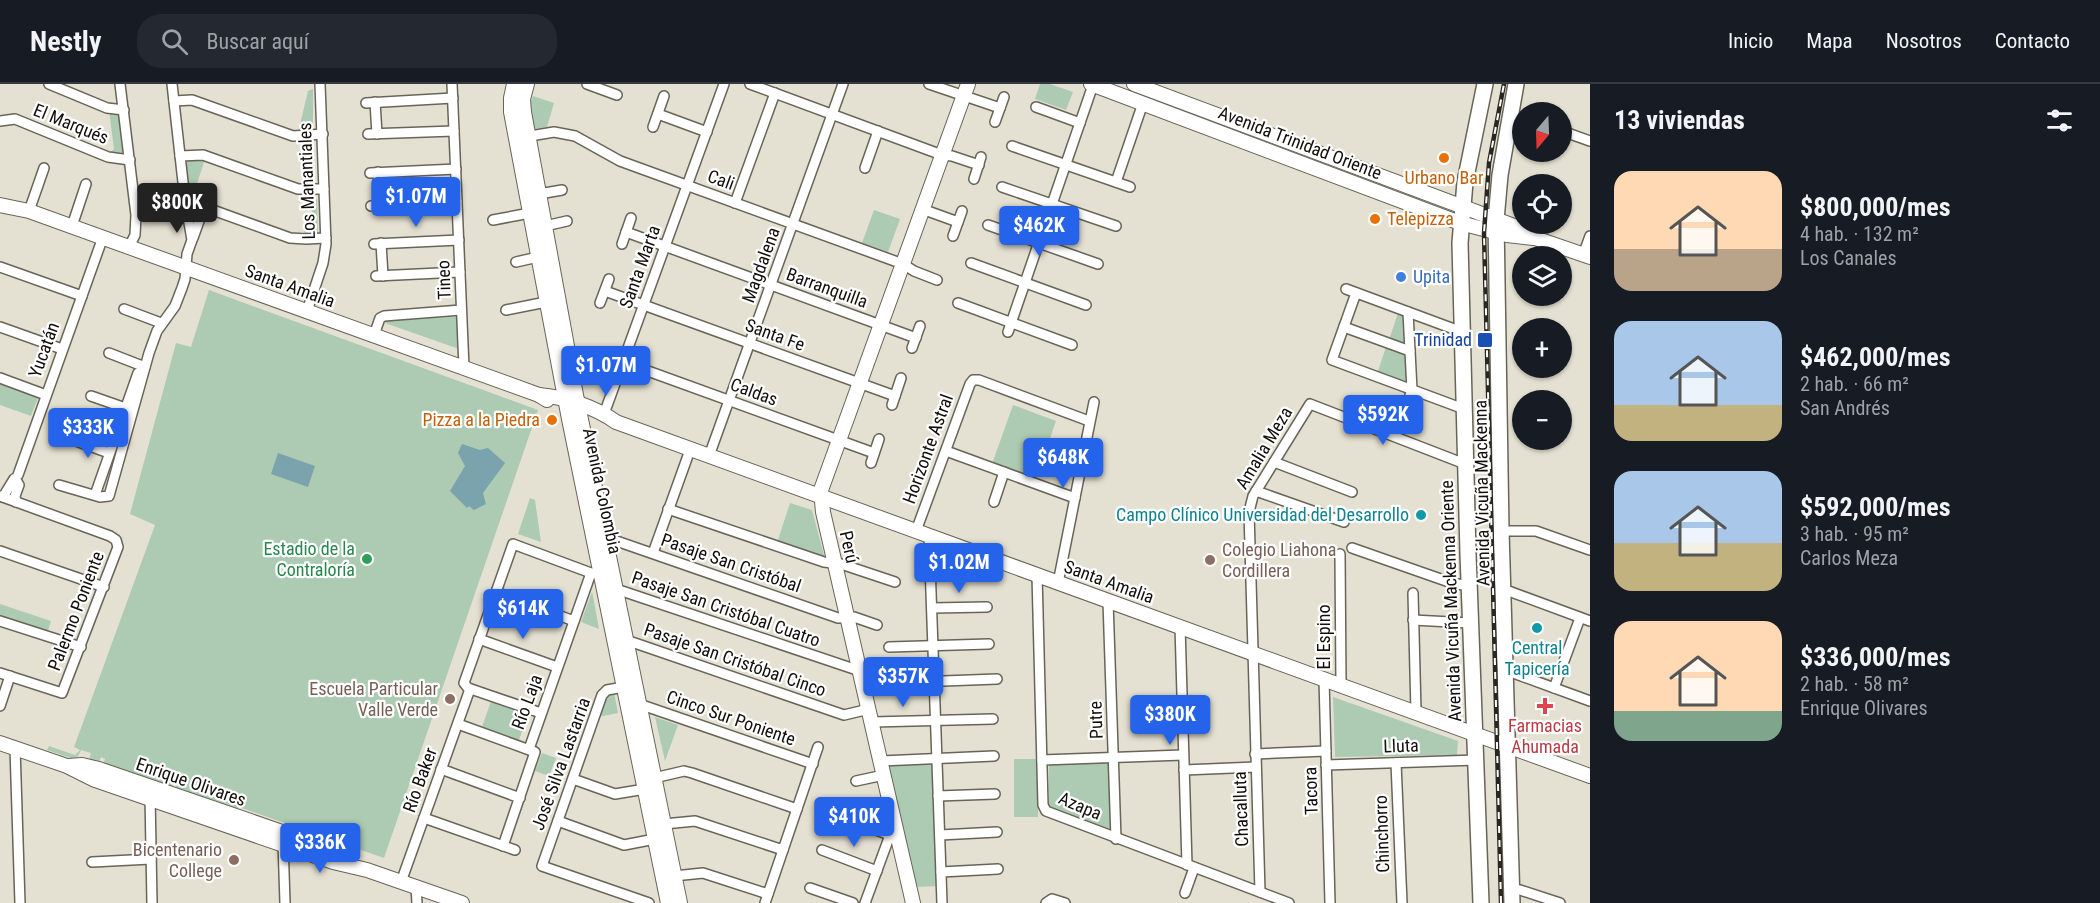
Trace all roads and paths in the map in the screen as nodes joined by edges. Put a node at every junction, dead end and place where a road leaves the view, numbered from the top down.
1 (49, 84) edge
2 (120, 84) edge
3 (172, 84) edge
4 (320, 84) edge
5 (452, 84) edge
6 (514, 84) edge
7 (527, 84) edge
8 (587, 84) edge
9 (724, 84) edge
10 (750, 84) edge
11 (843, 84) edge
12 (929, 84) edge
13 (1092, 84) edge
14 (1134, 84) edge
15 (1516, 84) edge
16 (1481, 85) edge
17 (966, 90) edge
18 (775, 93) junction
19 (616, 94) dead end
20 (664, 96) dead end
21 (1004, 97) dead end
22 (453, 98) junction
23 (174, 101) junction
24 (1143, 103) junction
25 (1036, 107) dead end
26 (1000, 108) junction
27 (124, 110) junction
28 (658, 114) junction
29 (832, 114) junction
30 (0, 120) edge
31 (995, 122) dead end
32 (1080, 123) junction
33 (653, 127) dead end
34 (454, 131) junction
35 (878, 131) junction
36 (707, 132) junction
37 (323, 134) junction
38 (1572, 135) edge
39 (522, 138) junction
40 (1590, 141) edge
41 (1012, 146) dead end
42 (942, 155) junction
43 (180, 156) junction
44 (130, 160) junction
45 (1066, 165) junction
46 (44, 168) dead end
47 (865, 168) dead end
48 (456, 169) junction
49 (974, 179) dead end
50 (1116, 182) junction
51 (86, 184) dead end
52 (687, 186) junction
53 (1002, 187) dead end
54 (1130, 187) dead end
55 (324, 189) junction
56 (562, 190) dead end
57 (539, 194) junction
58 (0, 196) edge
59 (185, 200) junction
60 (457, 201) junction
61 (735, 203) junction
62 (1052, 204) junction
63 (0, 205) edge
64 (204, 207) junction
65 (1461, 207) junction
66 (922, 209) junction
67 (29, 211) junction
68 (962, 211) dead end
69 (530, 213) junction
70 (631, 218) dead end
71 (493, 220) dead end
72 (567, 221) dead end
73 (958, 222) junction
74 (1460, 223) junction
75 (793, 224) junction
76 (988, 225) dead end
77 (72, 226) junction
78 (545, 226) junction
79 (1116, 226) dead end
80 (1496, 226) junction
81 (626, 232) junction
82 (953, 236) dead end
83 (1590, 236) edge
84 (102, 237) junction
85 (326, 238) junction
86 (192, 240) junction
87 (459, 240) junction
88 (1038, 243) junction
89 (622, 244) dead end
90 (129, 247) junction
91 (665, 247) junction
92 (1587, 256) edge
93 (538, 257) junction
94 (516, 262) dead end
95 (971, 263) dead end
96 (1098, 264) dead end
97 (0, 267) edge
98 (185, 267) junction
99 (908, 268) junction
100 (460, 272) junction
101 (609, 279) dead end
102 (937, 281) dead end
103 (1025, 282) junction
104 (771, 285) junction
105 (1346, 289) dead end
106 (605, 291) junction
107 (1356, 293) junction
108 (82, 296) junction
109 (546, 302) junction
110 (600, 303) dead end
111 (958, 303) dead end
112 (644, 305) junction
113 (1086, 305) dead end
114 (123, 309) dead end
115 (461, 310) junction
116 (506, 310) dead end
117 (306, 311) junction
118 (1407, 312) junction
119 (161, 323) junction
120 (880, 325) junction
121 (920, 326) dead end
122 (0, 327) edge
123 (1344, 327) junction
124 (1009, 328) junction
125 (1462, 332) junction
126 (374, 335) junction
127 (750, 343) junction
128 (1072, 345) dead end
129 (62, 349) junction
130 (1410, 351) junction
131 (110, 353) dead end
132 (623, 362) junction
133 (143, 366) junction
134 (464, 368) junction
135 (0, 378) edge
136 (901, 378) dead end
137 (860, 383) junction
138 (1412, 390) junction
139 (46, 395) junction
140 (91, 396) dead end
141 (729, 400) junction
142 (1095, 402) dead end
143 (572, 407) junction
144 (1464, 409) junction
145 (129, 410) junction
146 (604, 414) junction
147 (1089, 421) junction
148 (616, 422) junction
149 (1395, 436) junction
150 (879, 439) dead end
151 (839, 440) junction
152 (76, 441) dead end
153 (690, 450) junction
154 (946, 451) junction
155 (109, 453) junction
156 (874, 453) junction
157 (709, 456) junction
158 (1274, 462) junction
159 (871, 463) dead end
160 (1466, 464) junction
161 (1005, 472) junction
162 (18, 475) dead end
163 (59, 485) dead end
164 (1256, 491) junction
165 (1352, 492) dead end
166 (95, 495) junction
167 (2, 497) edge
168 (821, 497) junction
169 (1075, 498) junction
170 (16, 502) junction
171 (994, 502) dead end
172 (669, 509) junction
173 (1344, 522) dead end
174 (1501, 531) junction
175 (922, 534) junction
176 (605, 537) junction
177 (1352, 548) dead end
178 (1590, 550) edge
179 (0, 551) edge
180 (653, 553) junction
181 (1340, 554) dead end
182 (835, 563) junction
183 (596, 573) junction
184 (1037, 575) junction
185 (895, 582) dead end
186 (1058, 583) junction
187 (1469, 586) junction
188 (104, 587) junction
189 (1503, 589) junction
190 (616, 590) junction
191 (496, 592) junction
192 (1413, 593) dead end
193 (1108, 601) junction
194 (987, 607) dead end
195 (932, 608) junction
196 (847, 617) junction
197 (1413, 620) junction
198 (1585, 620) edge
199 (0, 621) edge
200 (574, 621) junction
201 (1470, 623) junction
202 (877, 625) dead end
203 (1180, 627) junction
204 (479, 639) junction
205 (626, 640) junction
206 (989, 644) dead end
207 (933, 646) junction
208 (81, 647) junction
209 (889, 647) dead end
210 (1252, 653) junction
211 (557, 667) junction
212 (1505, 670) junction
213 (3, 675) edge
214 (861, 678) junction
215 (1324, 679) junction
216 (997, 680) dead end
217 (934, 682) junction
218 (1341, 685) junction
219 (467, 687) junction
220 (624, 687) junction
221 (1554, 688) junction
222 (1590, 701) edge
223 (639, 704) junction
224 (0, 705) edge
225 (1416, 712) junction
226 (541, 713) junction
227 (870, 716) junction
228 (993, 718) dead end
229 (936, 720) junction
230 (458, 724) junction
231 (1476, 734) junction
232 (0, 743) edge
233 (1507, 745) junction
234 (818, 747) dead end
235 (15, 748) junction
236 (532, 750) junction
237 (1326, 751) junction
238 (1255, 754) junction
239 (994, 756) dead end
240 (1184, 756) junction
241 (1113, 758) junction
242 (937, 759) junction
243 (1042, 760) junction
244 (1477, 760) junction
245 (1396, 763) junction
246 (813, 764) junction
247 (1326, 765) junction
248 (1256, 767) junction
249 (882, 768) junction
250 (441, 769) junction
251 (1184, 770) junction
252 (1589, 772) edge
253 (654, 778) junction
254 (573, 779) junction
255 (856, 781) dead end
256 (645, 789) junction
257 (150, 793) junction
258 (994, 794) dead end
259 (938, 796) junction
260 (520, 798) junction
261 (797, 809) junction
262 (837, 816) dead end
263 (424, 818) junction
264 (558, 821) junction
265 (664, 824) junction
266 (997, 832) dead end
267 (894, 834) junction
268 (940, 835) junction
269 (284, 839) junction
270 (655, 839) junction
271 (1116, 839) junction
272 (502, 846) junction
273 (514, 850) dead end
274 (783, 850) junction
275 (822, 850) dead end
276 (151, 859) junction
277 (92, 862) dead end
278 (1191, 867) junction
279 (998, 869) dead end
280 (877, 871) junction
281 (941, 873) junction
282 (674, 876) junction
283 (401, 882) junction
284 (416, 887) junction
285 (810, 888) dead end
286 (1260, 892) junction
287 (1185, 893) dead end
288 (1511, 896) edge
289 (766, 898) edge
290 (20, 903) edge
291 (152, 903) edge
292 (285, 903) edge
293 (417, 903) edge
294 (462, 903) edge
295 (649, 903) edge
296 (668, 903) edge
297 (680, 903) edge
298 (853, 903) edge
299 (865, 903) edge
300 (914, 903) edge
301 (942, 903) edge
302 (1046, 903) edge
303 (1065, 903) edge
304 (1289, 903) edge
305 (1330, 903) edge
306 (1401, 903) edge
307 (1481, 903) edge
308 (1560, 903) edge

1 - 27 street
2 - 27 street
3 - 23 street
4 - 37 street, Los Manantiales
5 - 22 street, Tineo
6 - 39 main road, Avenida Colombia
7 - 39 main road, Avenida Colombia
8 - 19 street
9 - 36 street, Santa Marta
10 - 18 street
11 - 29 street, Magdalena
12 - 17 street
13 - 24 main road, Avenida Trinidad Oriente
13 - 32 street
14 - 65 main road, Avenida Trinidad Oriente
15 - 80 main road, Avenida Vicuña Mackenna
16 - 65 main road, Avenida Vicuña Mackenna Oriente
17 - 26 street
17 - 42 main road, Perú
18 - 29 street
18 - 61 street
20 - 28 street
21 - 26 street
22 - 34 street, Tineo
22 - 34 street
23 - 37 street
23 - 43 street
24 - 50 street
24 - 74 main road, Avenida Trinidad Oriente
25 - 32 street
26 - 31 street
27 - 44 street
28 - 33 street
28 - 36 street
29 - 35 street
29 - 75 street, Magdalena
30 - 44 street, El Marqués
32 - 45 street
34 - 48 street, Tineo
35 - 42 street
35 - 47 street
36 - 52 street, Santa Marta
37 - 55 street, Los Manantiales
38 - 40 street
39 - 52 street, Cali
39 - 57 main road, Avenida Colombia
39 - 69 main road, Avenida Colombia
41 - 45 street
42 - 49 street
42 - 66 main road, Perú
43 - 55 street
43 - 59 street
44 - 90 street
45 - 50 street
45 - 62 street
46 - 67 street
48 - 60 street, Tineo
48 - 60 street
50 - 54 street
51 - 77 street
52 - 61 street, Cali
52 - 91 street, Santa Marta
53 - 62 street
55 - 85 street, Los Manantiales
56 - 57 street
57 - 78 main road, Avenida Colombia
58 - 67 main road, Santa Amalia
59 - 64 street
59 - 86 street
60 - 87 street, Tineo
61 - 75 street, Cali
62 - 79 street
62 - 88 street
63 - 67 main road, Santa Amalia
64 - 85 street
64 - 86 street
65 - 74 main road, Avenida Vicuña Mackenna Oriente
65 - 80 main road, Avenida Trinidad Oriente
66 - 73 street
66 - 99 main road, Perú
67 - 77 main road, Santa Amalia
68 - 73 street
69 - 71 street
69 - 93 main road, Avenida Colombia
70 - 81 street
72 - 78 street
73 - 82 street
74 - 80 main road, Avenida Trinidad Oriente
74 - 125 main road, Avenida Vicuña Mackenna Oriente
75 - 99 street, Cali
75 - 104 street, Magdalena
76 - 88 street
77 - 84 main road, Santa Amalia
78 - 143 main road, Avenida Colombia
80 - 92 main road
80 - 174 main road, Avenida Vicuña Mackenna
81 - 89 street
81 - 91 street, Barranquilla
83 - 92 street
84 - 90 main road, Santa Amalia
84 - 108 street, Yucatán
85 - 117 street, Los Manantiales
86 - 98 street
87 - 100 street, Tineo
87 - 100 street
88 - 96 street
88 - 103 street
90 - 98 main road, Santa Amalia
91 - 104 street, Barranquilla
91 - 112 street, Santa Marta
93 - 94 street
93 - 109 main road, Avenida Colombia
95 - 103 street
97 - 108 street
98 - 117 main road, Santa Amalia
98 - 119 street
99 - 102 street
99 - 120 main road, Perú
100 - 115 street, Tineo
101 - 106 street
103 - 113 street
103 - 124 street
104 - 120 street, Barranquilla
104 - 127 street, Magdalena
105 - 107 street
106 - 110 street
106 - 112 street, Santa Fe
107 - 118 street
107 - 123 street
108 - 129 street, Yucatán
109 - 116 street
109 - 143 main road, Avenida Colombia
111 - 124 street
112 - 127 street, Santa Fe
112 - 132 street, Santa Marta
114 - 119 street
115 - 126 street
115 - 134 street, Tineo
117 - 126 main road, Santa Amalia
118 - 125 street
118 - 130 street
119 - 133 street
120 - 121 street, Barranquilla
120 - 137 main road, Perú
122 - 129 street
123 - 130 street
123 - 138 street
124 - 128 street
125 - 144 main road, Avenida Vicuña Mackenna Oriente
126 - 134 main road, Santa Amalia
127 - 137 street, Santa Fe
127 - 141 street, Magdalena
129 - 139 street, Yucatán
130 - 138 street
131 - 133 street
132 - 141 street, Caldas
132 - 146 street, Santa Marta
133 - 145 street
134 - 143 main road, Santa Amalia
135 - 139 street
136 - 137 street, Santa Fe
137 - 151 main road, Perú
138 - 144 street
138 - 149 street
139 - 162 street, Yucatán
140 - 145 street
141 - 151 street, Caldas
141 - 157 street, Magdalena
142 - 147 street
143 - 146 main road, Santa Amalia
143 - 148 main road, Santa Amalia
143 - 176 main road, Avenida Colombia
143 - 183 main road, Avenida Colombia
144 - 160 main road, Avenida Vicuña Mackenna Oriente
145 - 155 street
145 - 166 street
146 - 148 main road, Santa Amalia
147 - 154 street, Horizonte Astral
147 - 169 street
148 - 153 main road, Santa Amalia
149 - 158 street, Amalia Meza
149 - 160 street
150 - 156 street
151 - 156 street, Caldas
151 - 168 main road, Perú
152 - 155 street
153 - 157 main road, Santa Amalia
153 - 172 street
154 - 161 street
154 - 175 street, Horizonte Astral
155 - 166 street
156 - 159 street
157 - 168 main road, Santa Amalia
158 - 164 street, Amalia Meza
158 - 165 street
160 - 187 main road, Avenida Vicuña Mackenna Oriente
161 - 169 street
161 - 171 street
163 - 166 street
164 - 173 street
164 - 210 street, Amalia Meza
167 - 170 street
167 - 170 street
168 - 175 main road, Santa Amalia
168 - 182 main road, Perú
169 - 186 street
170 - 188 street, Palermo Poniente
172 - 180 street
172 - 182 street
174 - 178 street
174 - 189 main road, Avenida Vicuña Mackenna
175 - 184 main road, Santa Amalia
175 - 195 street
176 - 180 street, Pasaje San Cristóbal
176 - 190 main road, Avenida Colombia
177 - 187 street
179 - 188 street
180 - 196 street, Pasaje San Cristóbal
181 - 218 street, El Espino
182 - 185 street
182 - 196 main road, Perú
183 - 191 street, Río Baker
183 - 200 street, Río Laja
183 - 220 main road, Avenida Colombia
184 - 186 main road, Santa Amalia
184 - 243 street, Azapa
186 - 193 main road, Santa Amalia
187 - 201 main road, Avenida Vicuña Mackenna Oriente
188 - 208 street, Palermo Poniente
189 - 198 street
189 - 212 main road, Avenida Vicuña Mackenna
190 - 205 main road, Avenida Colombia
190 - 214 street, Pasaje San Cristóbal Cuatro
191 - 200 street
191 - 204 street, Río Baker
192 - 197 street
193 - 203 main road, Santa Amalia
193 - 241 street, Putre
194 - 195 street
195 - 207 street
196 - 202 street, Pasaje San Cristóbal
196 - 214 main road, Perú
197 - 201 street
197 - 225 street
198 - 221 street
199 - 208 street
200 - 211 street, Río Laja
201 - 231 main road, Avenida Vicuña Mackenna Oriente
203 - 210 main road, Santa Amalia
203 - 240 street
204 - 211 street
204 - 219 street, Río Baker
205 - 223 main road, Avenida Colombia
205 - 227 street, Pasaje San Cristóbal Cinco
206 - 207 street
207 - 209 street
207 - 217 street
208 - 213 street, Palermo Poniente
210 - 215 main road, Santa Amalia
210 - 238 street, Chacalluta
211 - 226 street, Río Laja
212 - 221 street
212 - 233 main road, Avenida Vicuña Mackenna
213 - 224 street
214 - 217 street, Pasaje San Cristóbal Cuatro
214 - 227 main road, Perú
215 - 218 main road, Santa Amalia
215 - 237 street, Tacora
216 - 217 street, Pasaje San Cristóbal Cuatro
217 - 229 street
218 - 225 main road, Santa Amalia
219 - 226 street
219 - 230 street, Río Baker
220 - 254 street, José Silva Lastarria
220 - 256 main road, Avenida Colombia
221 - 222 street
223 - 246 street, Cinco Sur Poniente
223 - 253 main road, Avenida Colombia
225 - 231 main road, Santa Amalia
226 - 236 street, Río Laja
227 - 229 street, Pasaje San Cristóbal Cinco
227 - 249 main road, Perú
228 - 229 street, Pasaje San Cristóbal Cinco
229 - 242 street
230 - 236 street
230 - 250 street, Río Baker
231 - 233 main road, Santa Amalia
231 - 244 main road, Avenida Vicuña Mackenna Oriente
232 - 235 main road, Enrique Olivares
233 - 252 main road, Santa Amalia
233 - 288 main road, Avenida Vicuña Mackenna
234 - 246 street
235 - 257 main road, Enrique Olivares
235 - 290 street
236 - 260 street, Río Laja
237 - 238 street
237 - 247 street, Tacora
238 - 248 street, Chacalluta
239 - 242 street
240 - 241 street
240 - 251 street
241 - 243 street
241 - 271 street, Putre
242 - 249 street
242 - 259 street
243 - 271 street, Azapa
244 - 245 street, Lluta
244 - 307 main road, Avenida Vicuña Mackenna Oriente
245 - 247 street, Lluta
245 - 306 street, Chinchorro
246 - 261 street
247 - 305 street, Tacora
248 - 251 street
248 - 286 street, Chacalluta
249 - 255 street
249 - 267 main road, Perú
250 - 260 street
250 - 263 street, Río Baker
251 - 278 street
253 - 261 street
253 - 265 main road, Avenida Colombia
254 - 256 street
254 - 264 street, José Silva Lastarria
256 - 270 main road, Avenida Colombia
257 - 269 main road, Enrique Olivares
257 - 276 street
258 - 259 street
259 - 268 street
260 - 272 street, Río Laja
261 - 274 street
262 - 267 street
263 - 272 street
263 - 283 street, Río Baker
264 - 270 street
264 - 295 street, José Silva Lastarria
265 - 274 street
265 - 282 main road, Avenida Colombia
266 - 268 street
267 - 280 street
267 - 300 main road, Perú
268 - 281 street
269 - 283 main road, Enrique Olivares
269 - 292 street
270 - 296 main road, Avenida Colombia
271 - 278 street, Azapa
272 - 273 street
274 - 289 street
275 - 280 street
276 - 277 street
276 - 291 street
278 - 286 street, Azapa
278 - 287 street
279 - 281 street
280 - 299 street
281 - 301 street
282 - 289 street
282 - 297 main road, Avenida Colombia
283 - 284 main road, Enrique Olivares
284 - 293 street
284 - 294 main road, Enrique Olivares
285 - 298 street
286 - 304 street, Azapa
288 - 308 street
302 - 303 street

